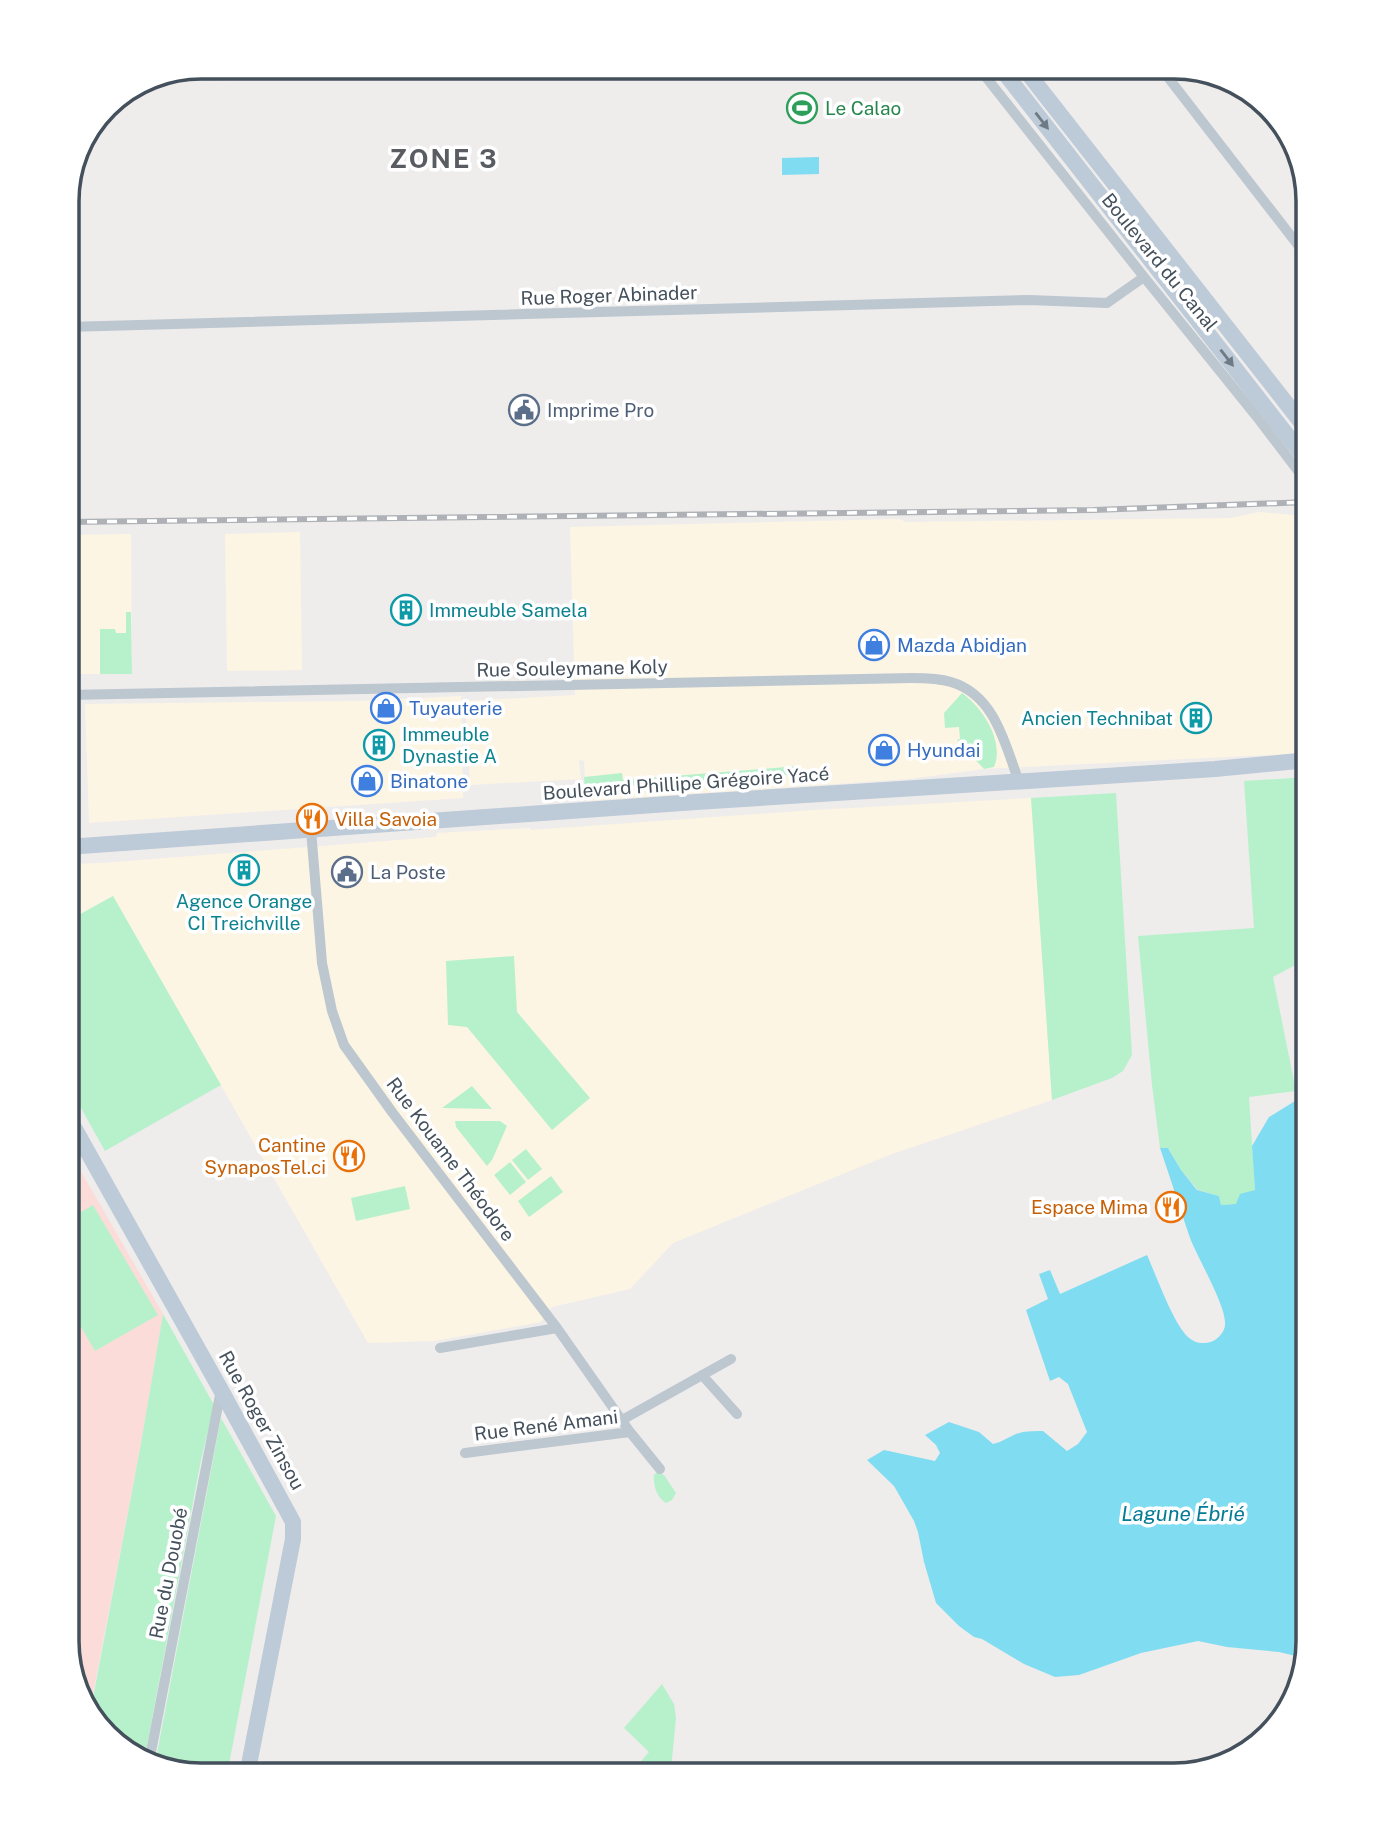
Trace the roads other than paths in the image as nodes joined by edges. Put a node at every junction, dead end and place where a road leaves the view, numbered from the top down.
1 (987, 79) edge
2 (1009, 79) edge
3 (1032, 79) edge
4 (1169, 79) edge
5 (1296, 243) edge
6 (1144, 277) junction
7 (79, 327) edge
8 (1296, 416) edge
9 (1296, 447) edge
10 (1296, 468) edge
11 (79, 695) edge
12 (1296, 761) edge
13 (1019, 782) junction
14 (311, 830) junction
15 (79, 846) edge
16 (79, 1136) edge
17 (557, 1328) junction
18 (440, 1348) dead end
19 (731, 1359) dead end
20 (702, 1375) junction
21 (221, 1390) junction
22 (737, 1414) dead end
23 (622, 1420) junction
24 (630, 1432) junction
25 (465, 1453) dead end
26 (660, 1469) dead end
27 (151, 1752) edge
28 (249, 1763) edge

1 - 6 street, Boulevard du Canal
2 -> 9 main road, Boulevard du Canal
3 - 8 main road, Boulevard du Canal
4 - 5 street
6 - 7 street, Rue Roger Abinader
6 - 10 street, Boulevard du Canal
11 - 13 street, Rue Souleymane Koly
12 - 13 main road, Boulevard Phillipe Grégoire Yacé
13 - 14 main road, Boulevard Phillipe Grégoire Yacé
14 - 15 main road, Boulevard Phillipe Grégoire Yacé
14 - 17 street, Rue Kouame Théodore
16 - 21 main road, Rue Roger Zinsou
17 - 18 street
17 - 23 street, Rue Kouame Théodore
19 - 20 street
20 - 22 street
20 - 23 street
21 - 27 street, Rue du Douobé
21 - 28 main road, Rue Roger Zinsou
23 - 24 street, Rue Kouame Théodore
24 - 25 street, Rue René Amani
24 - 26 street, Rue Kouame Théodore

